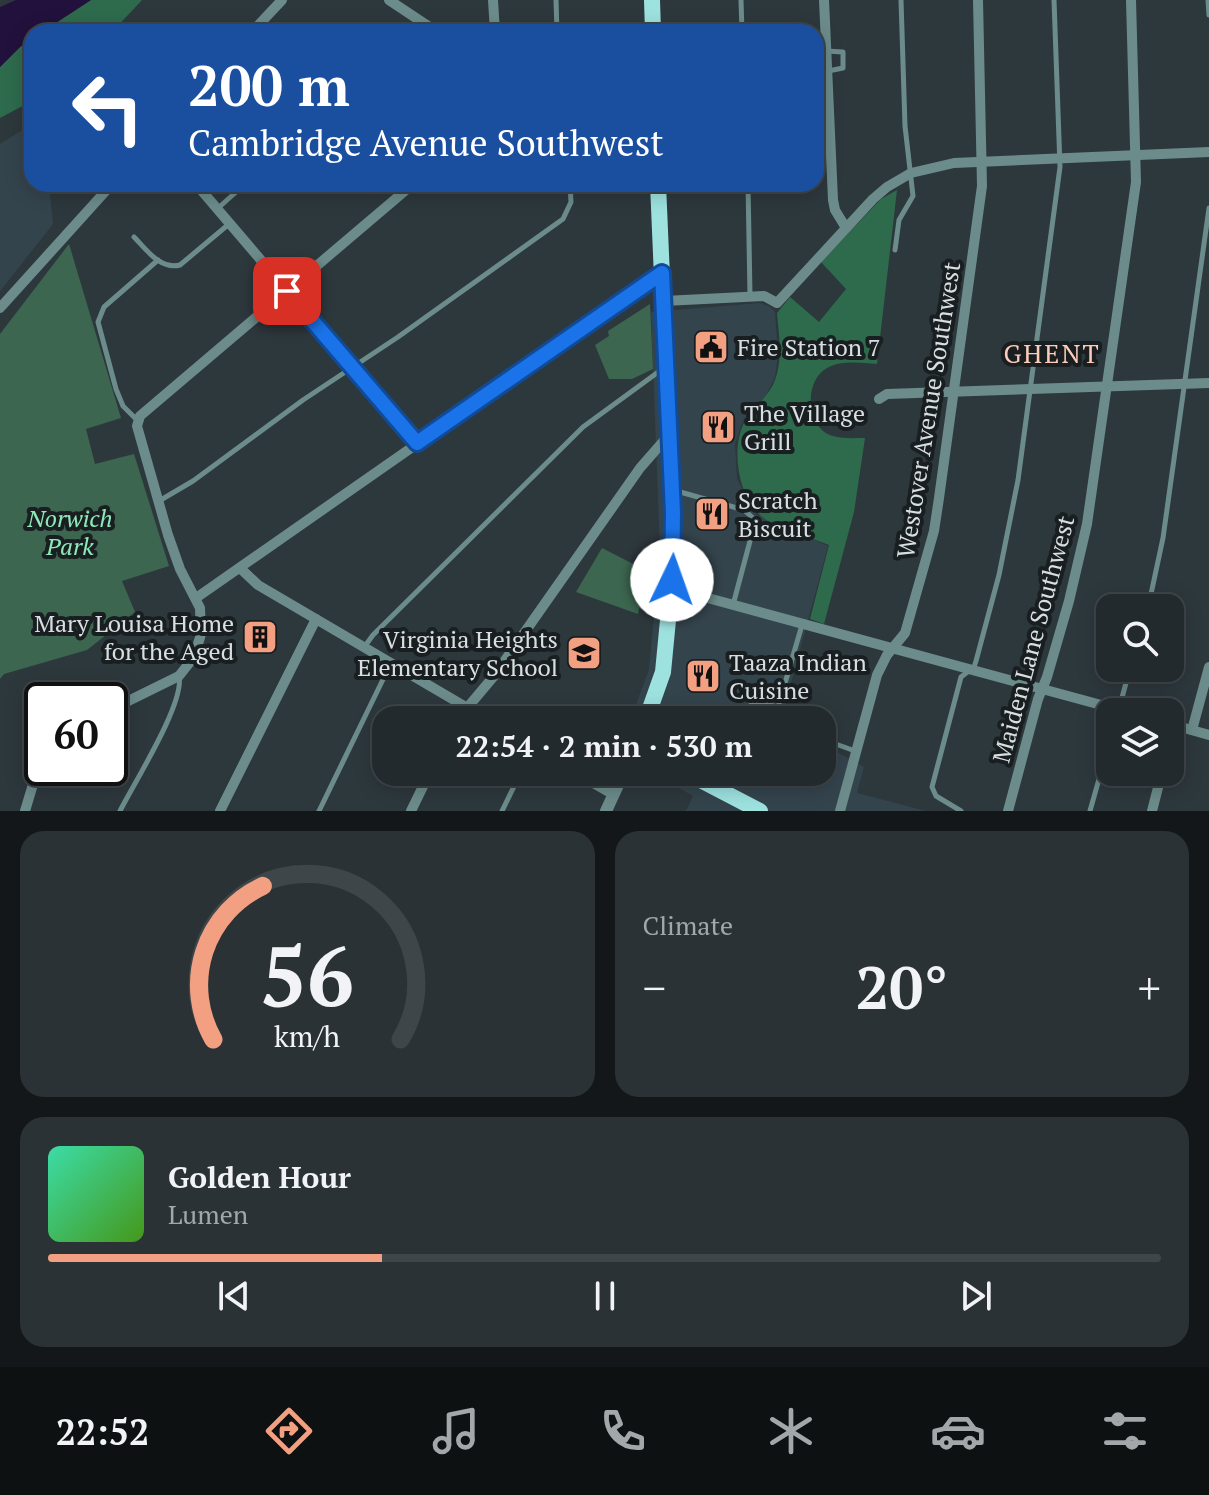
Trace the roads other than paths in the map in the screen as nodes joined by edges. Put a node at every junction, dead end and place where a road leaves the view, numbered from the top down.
1 (282, 0) edge
2 (389, 0) edge
3 (493, 0) edge
4 (556, 0) edge
5 (652, 0) edge
6 (741, 0) edge
7 (824, 0) edge
8 (901, 0) edge
9 (978, 0) edge
10 (1054, 0) edge
11 (1131, 0) edge
12 (1208, 0) edge
13 (1209, 15) edge
14 (260, 24) edge
15 (416, 24) edge
16 (494, 24) edge
17 (557, 24) edge
18 (653, 24) edge
19 (742, 24) edge
20 (826, 51) junction
21 (827, 71) junction
22 (1209, 152) edge
23 (1137, 156) junction
24 (1060, 158) junction
25 (983, 161) junction
26 (911, 173) junction
27 (105, 192) edge
28 (203, 192) edge
29 (236, 192) edge
30 (404, 192) edge
31 (570, 192) edge
32 (658, 192) edge
33 (748, 192) edge
34 (1209, 208) edge
35 (217, 209) junction
36 (230, 224) junction
37 (846, 228) junction
38 (134, 237) dead end
39 (895, 250) dead end
40 (158, 260) junction
41 (662, 273) junction
42 (287, 291) junction
43 (750, 296) junction
44 (664, 301) junction
45 (0, 308) edge
46 (667, 366) junction
47 (354, 367) junction
48 (1209, 383) edge
49 (1184, 384) junction
50 (1107, 386) junction
51 (1030, 389) junction
52 (953, 391) junction
53 (879, 399) dead end
54 (137, 420) junction
55 (670, 435) junction
56 (417, 443) junction
57 (672, 489) junction
58 (158, 501) junction
59 (240, 568) junction
60 (671, 588) junction
61 (1151, 594) edge
62 (196, 598) junction
63 (733, 605) junction
64 (316, 619) junction
65 (802, 624) junction
66 (364, 647) junction
67 (893, 648) junction
68 (391, 663) junction
69 (1209, 667) edge
70 (970, 670) junction
71 (179, 676) junction
72 (1042, 689) junction
73 (128, 701) edge
74 (1096, 704) edge
75 (465, 706) edge
76 (470, 706) edge
77 (651, 706) edge
78 (751, 706) edge
79 (774, 706) edge
80 (778, 706) edge
81 (1184, 728) edge
82 (1192, 730) junction
83 (1209, 735) edge
84 (836, 744) edge
85 (856, 752) junction
86 (32, 786) edge
87 (423, 786) edge
88 (514, 786) edge
89 (598, 786) edge
90 (618, 786) edge
91 (712, 786) edge
92 (729, 786) edge
93 (1097, 786) edge
94 (1158, 786) edge
95 (727, 794) junction
96 (614, 795) junction
97 (756, 810) edge
98 (25, 811) edge
99 (120, 811) edge
100 (220, 811) edge
101 (319, 811) edge
102 (411, 811) edge
103 (502, 811) edge
104 (606, 811) edge
105 (840, 811) edge
106 (961, 811) edge
107 (1008, 811) edge
108 (1090, 811) edge
109 (1152, 811) edge

1 - 14 street
2 - 15 street
3 - 16 street
4 - 17 lane
5 - 18 main road
6 - 19 lane
7 - 20 street
8 - 26 lane
9 - 25 street, Westover Avenue Southwest
10 - 24 lane
11 - 23 street, Maiden Lane Southwest
12 - 13 lane
20 - 21 street
20 - 21 lane
21 - 37 street
22 - 23 street
23 - 24 street
23 - 50 street, Maiden Lane Southwest
24 - 25 street
24 - 51 lane
25 - 26 street
25 - 52 street, Westover Avenue Southwest
26 - 37 street
26 - 39 lane
27 - 45 street
28 - 35 street
29 - 35 lane
30 - 42 street
31 - 47 lane
32 - 41 main road
33 - 43 lane
34 - 49 lane
35 - 36 street
36 - 40 lane
36 - 42 street
37 - 43 street
38 - 40 lane
40 - 54 lane
41 - 44 main road
41 - 56 street
42 - 47 street
42 - 54 street
43 - 44 street
44 - 46 main road
46 - 55 main road
46 - 66 lane
47 - 56 street
47 - 58 lane
48 - 49 street
49 - 50 street
49 - 61 lane
50 - 51 street
50 - 72 street, Maiden Lane Southwest
51 - 52 street
51 - 70 lane
52 - 53 street
52 - 67 street, Westover Avenue Southwest
54 - 58 street
55 - 57 main road
55 - 76 street
56 - 59 street
57 - 60 main road
57 - 63 lane
58 - 62 street
59 - 62 street
59 - 64 street
60 - 63 street
60 - 77 main road
62 - 71 street
63 - 65 street
64 - 66 street
64 - 100 street
65 - 67 street
65 - 80 lane
66 - 68 street
67 - 70 street
67 - 85 street, Westover Avenue Southwest
68 - 75 street
68 - 101 lane
69 - 82 street
70 - 72 street
70 - 106 lane
71 - 73 street
71 - 99 lane
72 - 74 street
72 - 107 street, Maiden Lane Southwest
78 - 79 lane
81 - 82 street
82 - 83 street
84 - 85 lane
85 - 105 street, Westover Avenue Southwest
86 - 98 street
87 - 102 street
88 - 103 lane
89 - 96 street
90 - 96 street
91 - 95 main road
92 - 95 lane
93 - 108 lane
94 - 109 street
95 - 97 main road
96 - 104 street

